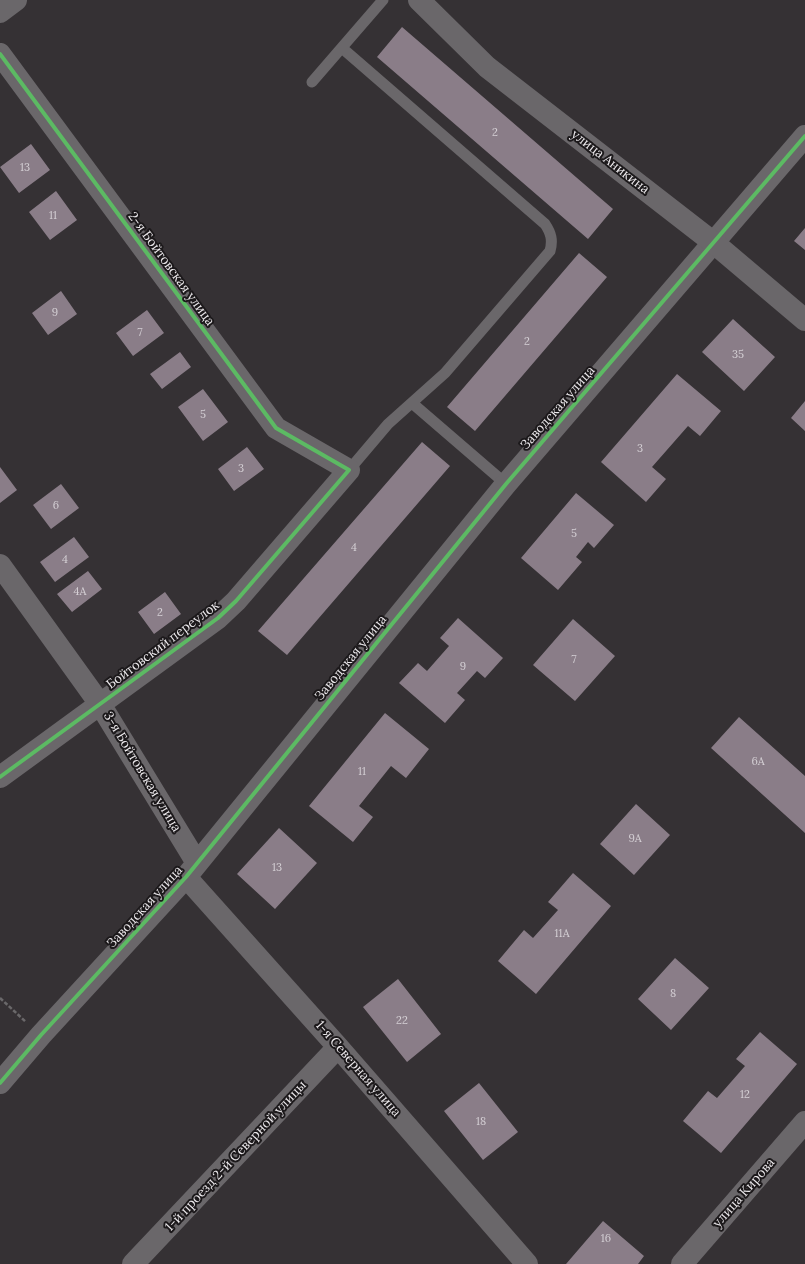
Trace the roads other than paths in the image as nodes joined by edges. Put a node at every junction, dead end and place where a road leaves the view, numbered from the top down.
1 (16, 0) edge
2 (383, 0) edge
3 (419, 0) edge
4 (0, 12) edge
5 (342, 48) junction
6 (0, 54) edge
7 (312, 82) dead end
8 (805, 136) edge
9 (714, 243) junction
10 (805, 320) edge
11 (412, 403) junction
12 (349, 470) junction
13 (506, 484) junction
14 (0, 565) edge
15 (100, 704) junction
16 (0, 777) edge
17 (192, 870) junction
18 (338, 1047) junction
19 (0, 1083) edge
20 (805, 1122) edge
21 (133, 1264) edge
22 (527, 1264) edge
23 (682, 1264) edge

1 - 4 street
2 - 5 lane
3 - 9 street, улица Аникина
5 - 7 lane
5 - 11 lane
6 - 12 street, 2-я Бойтовская улица
8 - 9 street, Заводская улица
9 - 10 street, улица Аникина
9 - 13 street, Заводская улица
11 - 12 lane
11 - 13 lane
12 - 15 street, Бойтовский переулок
13 - 17 street, Заводская улица
14 - 15 street, 3-я Бойтовская улица
15 - 16 street, Бойтовский переулок
15 - 17 street, 3-я Бойтовская улица
17 - 18 street, 1-я Северная улица
17 - 19 street, Заводская улица
18 - 21 street, 1-й проезд 2-й Северной улицы
18 - 22 street, 1-я Северная улица
20 - 23 street, улица Кирова

